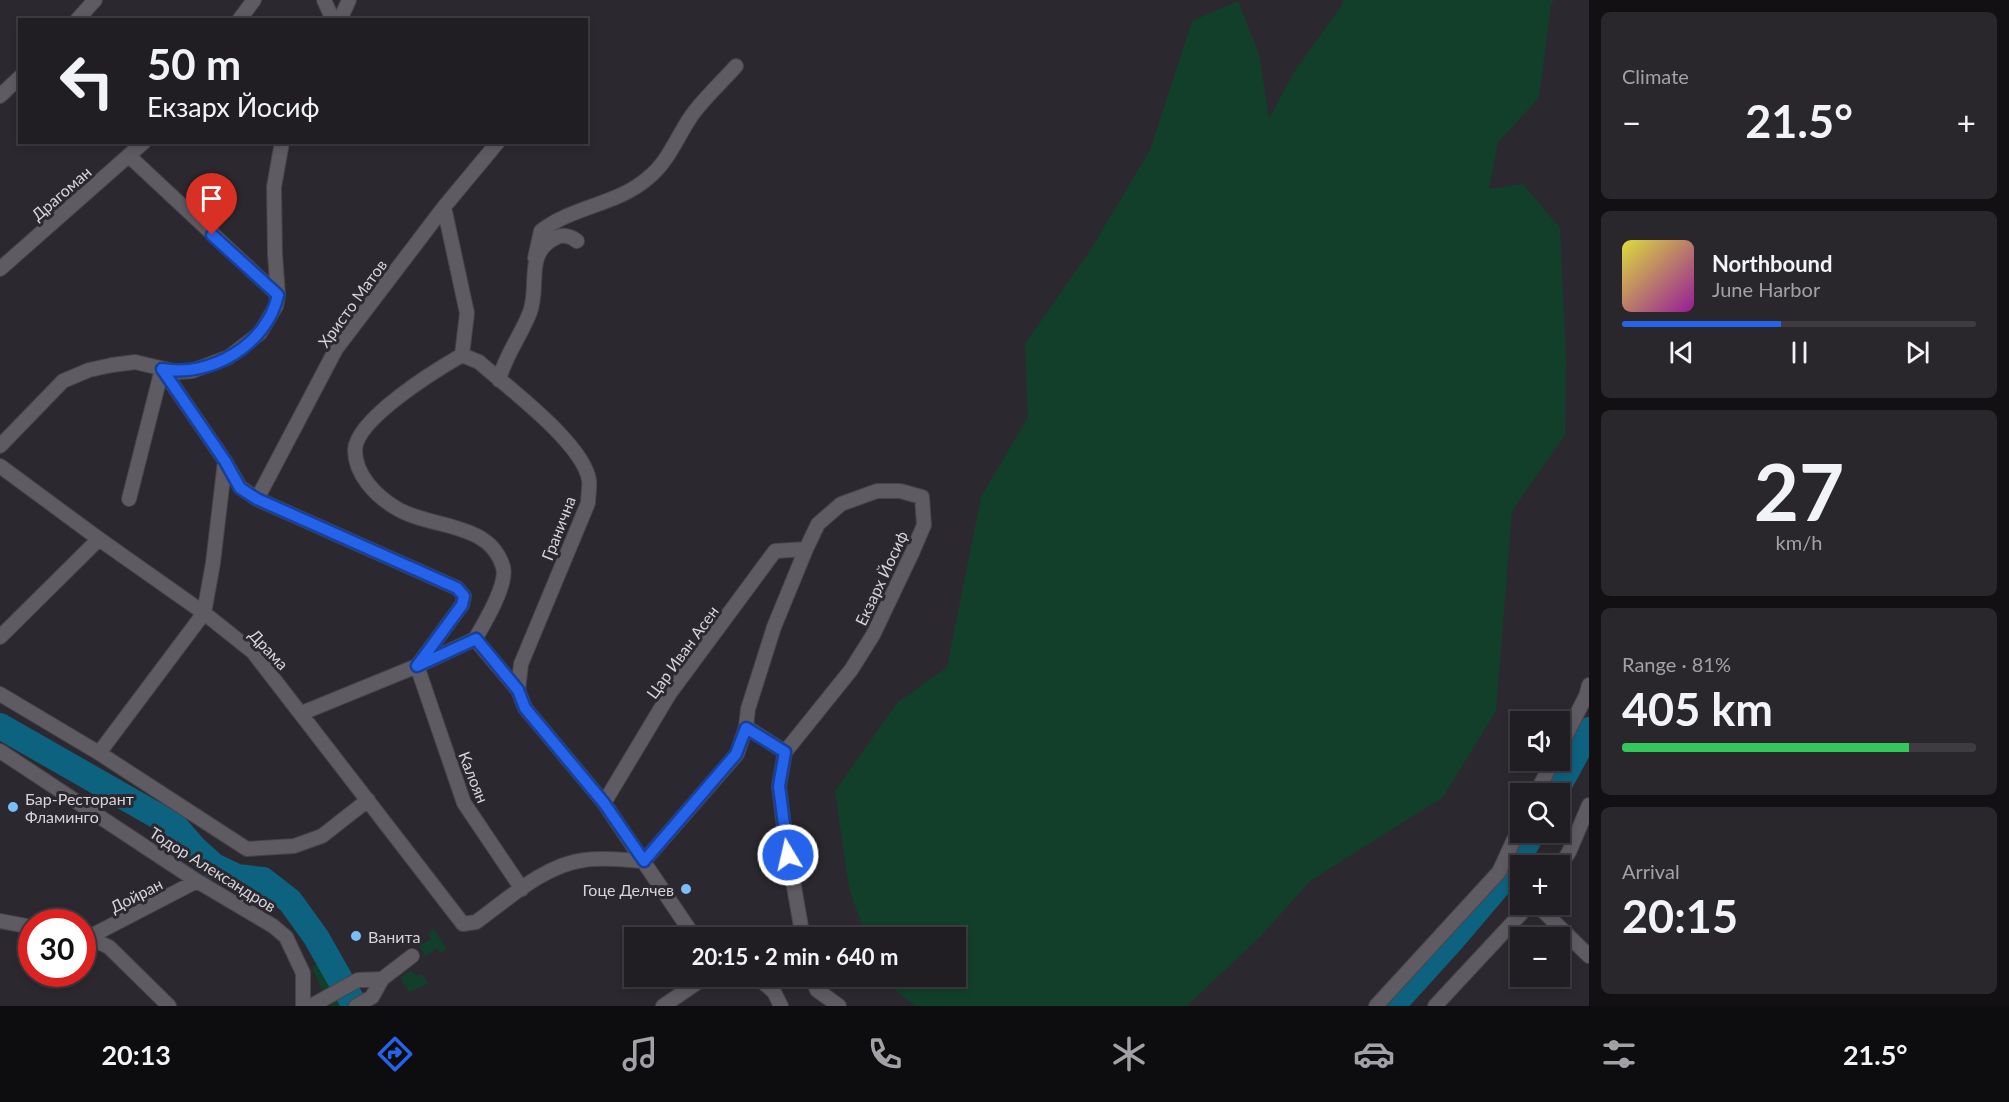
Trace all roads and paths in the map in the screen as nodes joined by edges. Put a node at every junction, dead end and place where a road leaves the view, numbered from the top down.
1 (95, 0) edge
2 (254, 0) edge
3 (324, 0) edge
4 (349, 0) edge
5 (79, 18) edge
6 (240, 18) edge
7 (332, 18) edge
8 (341, 18) edge
9 (736, 66) dead end
10 (18, 79) edge
11 (0, 96) edge
12 (282, 144) edge
13 (496, 144) edge
14 (136, 147) edge
15 (444, 207) junction
16 (577, 241) dead end
17 (536, 258) junction
18 (0, 269) edge
19 (278, 295) junction
20 (462, 355) junction
21 (162, 369) junction
22 (499, 380) junction
23 (0, 446) edge
24 (225, 461) junction
25 (0, 465) edge
26 (129, 499) dead end
27 (257, 499) junction
28 (99, 539) junction
29 (806, 549) junction
30 (204, 613) junction
31 (0, 637) edge
32 (476, 639) junction
33 (417, 666) junction
34 (518, 690) junction
35 (1588, 691) edge
36 (0, 694) edge
37 (302, 713) junction
38 (1570, 727) edge
39 (746, 728) junction
40 (0, 752) edge
41 (785, 752) junction
42 (99, 753) junction
43 (368, 800) junction
44 (604, 803) junction
45 (1589, 805) edge
46 (1512, 843) edge
47 (1567, 855) edge
48 (644, 861) junction
49 (197, 881) junction
50 (522, 889) junction
51 (1520, 915) edge
52 (1547, 915) edge
53 (0, 921) edge
54 (18, 924) edge
55 (688, 927) edge
56 (801, 927) edge
57 (96, 932) edge
58 (96, 941) edge
59 (412, 956) dead end
60 (1589, 956) edge
61 (382, 979) junction
62 (691, 987) edge
63 (768, 987) edge
64 (816, 987) edge
65 (169, 1006) edge
66 (303, 1006) edge
67 (311, 1006) edge
68 (356, 1006) edge
69 (663, 1006) edge
70 (781, 1006) edge
71 (839, 1006) edge
72 (1376, 1006) edge
73 (1435, 1006) edge

1 - 5 street
2 - 6 street
3 - 7 street
4 - 8 street
9 - 17 street
10 - 11 street
12 - 19 street
13 - 15 street, Христо Матов
14 - 18 street, Драгоман
14 - 19 street
15 - 20 street
15 - 27 street, Христо Матов
16 - 17 street
17 - 22 street
19 - 21 street
20 - 22 street, Гранична
20 - 32 street
21 - 23 street
21 - 24 street
21 - 26 street
22 - 34 street, Гранична
24 - 27 street
24 - 30 street
25 - 28 street, Драма
27 - 33 street
28 - 30 street, Драма
28 - 31 street
29 - 39 street
29 - 41 street, Екзарх Йосиф
29 - 44 street, Цар Иван Асен
30 - 37 street, Драма
30 - 42 street
32 - 33 street
32 - 34 street
33 - 37 street
33 - 50 street, Калоян
34 - 44 street
35 - 38 street
36 - 42 street
37 - 43 street, Драма
39 - 41 street
39 - 48 street
40 - 49 street, Тодор Александров
41 - 56 street, Екзарх Йосиф
42 - 43 street
43 - 50 street, Драма
44 - 48 street
45 - 47 street
46 - 72 street
48 - 50 street
48 - 55 street
49 - 57 street, Дойран
49 - 66 street, Тодор Александров
51 - 73 street
52 - 60 street
53 - 54 street
58 - 65 street
59 - 61 street
61 - 67 street
61 - 68 street
62 - 69 street
63 - 70 street
64 - 71 street

